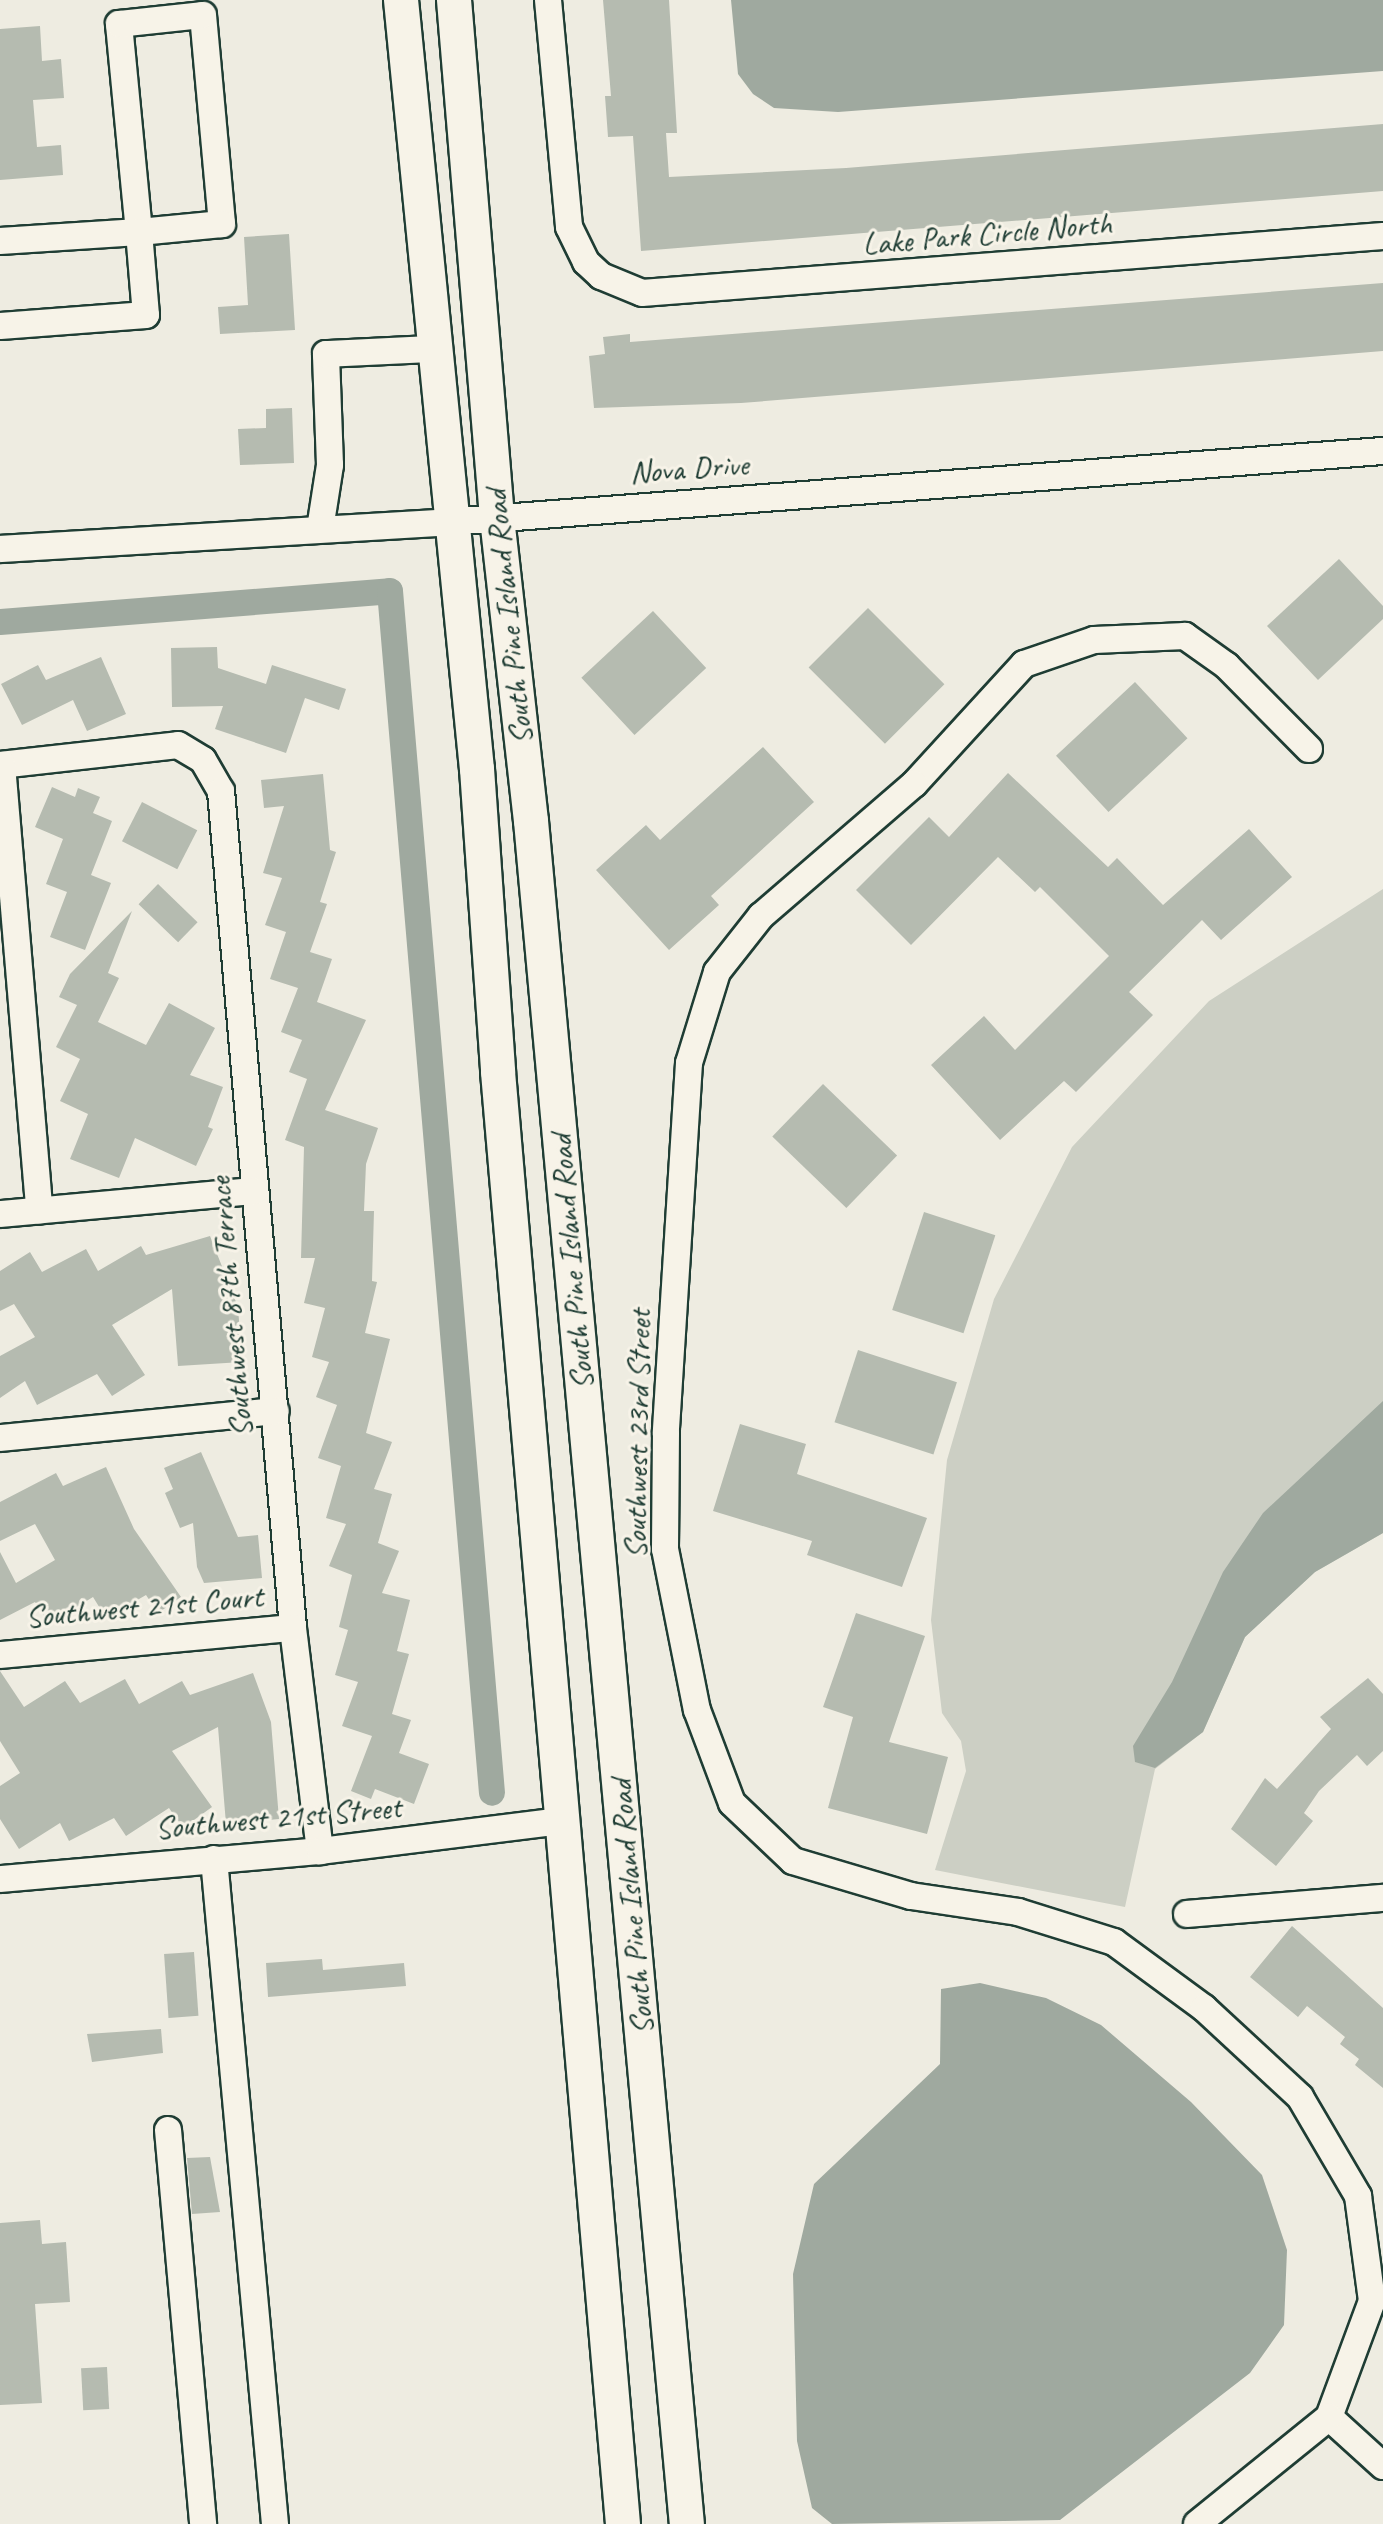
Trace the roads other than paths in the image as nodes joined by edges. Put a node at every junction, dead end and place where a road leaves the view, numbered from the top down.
1 (401, 0) edge
2 (454, 0) edge
3 (548, 0) edge
4 (139, 232) junction
5 (1383, 236) edge
6 (0, 241) edge
7 (0, 326) edge
8 (433, 349) junction
9 (1383, 451) edge
10 (497, 518) junction
11 (449, 522) junction
12 (320, 529) junction
13 (0, 549) edge
14 (1309, 749) dead end
15 (1, 765) edge
16 (254, 1191) junction
17 (39, 1210) junction
18 (0, 1214) edge
19 (276, 1411) junction
20 (0, 1438) edge
21 (293, 1628) junction
22 (0, 1655) edge
23 (562, 1821) junction
24 (320, 1851) junction
25 (214, 1859) junction
26 (0, 1879) edge
27 (1383, 1898) edge
28 (1187, 1914) dead end
29 (168, 2130) dead end
30 (1329, 2417) junction
31 (1383, 2466) edge
32 (203, 2524) edge
33 (275, 2524) edge
34 (623, 2524) edge
35 (687, 2524) edge
36 (1197, 2524) edge

1 - 8 main road, South Pine Island Road
2 - 10 main road, South Pine Island Road
3 - 5 street, Lake Park Circle North
4 - 4 street
4 - 6 street
4 - 7 street
8 - 11 main road, South Pine Island Road
8 - 12 street
9 - 10 street, Nova Drive
10 - 11 street, Nova Drive
10 - 35 main road, South Pine Island Road
11 - 12 street, Nova Drive
11 - 23 main road, South Pine Island Road
12 - 13 street, Nova Drive
14 - 30 street, Southwest 23rd Street
15 - 16 street, Southwest 87th Terrace
15 - 17 street
16 - 17 street
16 - 19 street, Southwest 87th Terrace
17 - 18 street
19 - 20 street
19 - 21 street, Southwest 87th Terrace
21 - 22 street, Southwest 21st Court
21 - 24 street, Southwest 87th Terrace
23 - 24 street, Southwest 21st Street
23 - 34 main road, South Pine Island Road
24 - 25 street, Southwest 21st Street
25 - 26 street, Southwest 21st Street
25 - 33 street
27 - 28 street
29 - 32 street
30 - 31 street
30 - 36 street

